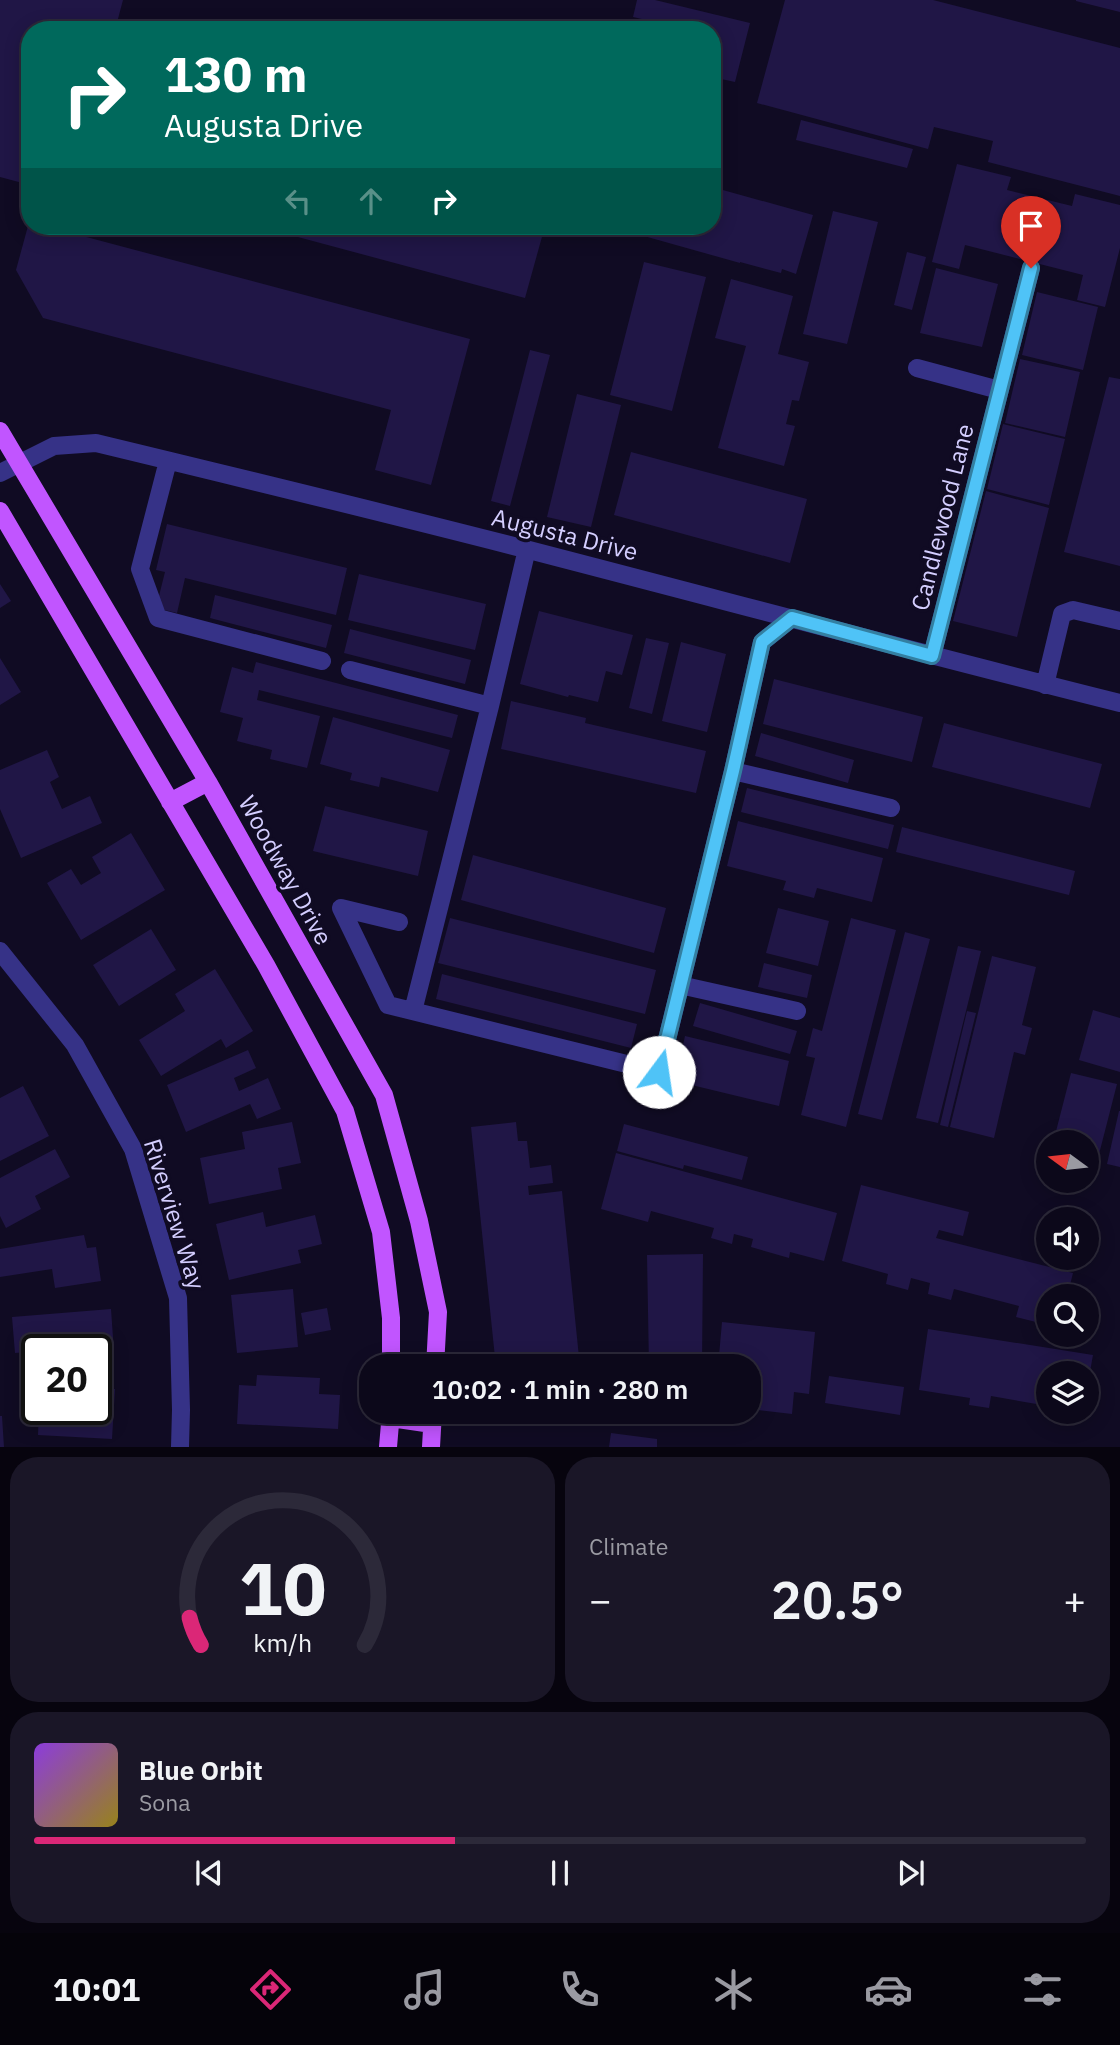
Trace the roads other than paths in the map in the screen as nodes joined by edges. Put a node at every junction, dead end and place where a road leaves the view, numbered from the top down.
1 (1031, 268) dead end
2 (917, 368) dead end
3 (999, 390) junction
4 (0, 431) edge
5 (168, 461) junction
6 (20, 463) junction
7 (0, 473) edge
8 (0, 511) edge
9 (527, 549) junction
10 (792, 618) junction
11 (1120, 621) edge
12 (932, 656) junction
13 (322, 661) dead end
14 (350, 670) dead end
15 (1045, 685) junction
16 (1120, 703) edge
17 (490, 706) junction
18 (733, 771) junction
19 (208, 782) junction
20 (170, 802) junction
21 (891, 808) dead end
22 (400, 922) dead end
23 (0, 951) edge
24 (680, 985) junction
25 (413, 1011) junction
26 (797, 1011) dead end
27 (391, 1354) edge
28 (436, 1354) edge
29 (390, 1424) edge
30 (432, 1424) edge
31 (180, 1447) edge
32 (388, 1447) edge
33 (430, 1447) edge

1 - 3 street, Candlewood Lane
2 - 3 street
3 - 12 street, Candlewood Lane
4 - 6 main road, Woodway Drive
5 - 6 street, Augusta Drive
5 - 9 street, Augusta Drive
5 - 13 street
6 - 7 street, Augusta Drive
6 - 19 main road, Woodway Drive
8 - 20 main road
9 - 10 street, Augusta Drive
9 - 17 street
10 - 12 street, Augusta Drive
10 - 18 street
11 - 15 street
12 - 15 street, Augusta Drive
14 - 17 street
15 - 16 street, Augusta Drive
17 - 25 street
18 - 21 street
18 - 24 street
19 - 20 main road
19 - 28 main road, Woodway Drive
20 - 27 main road
22 - 25 street
23 - 31 street, Riverview Way
24 - 25 street
24 - 26 street
29 - 32 main road
30 - 33 main road

